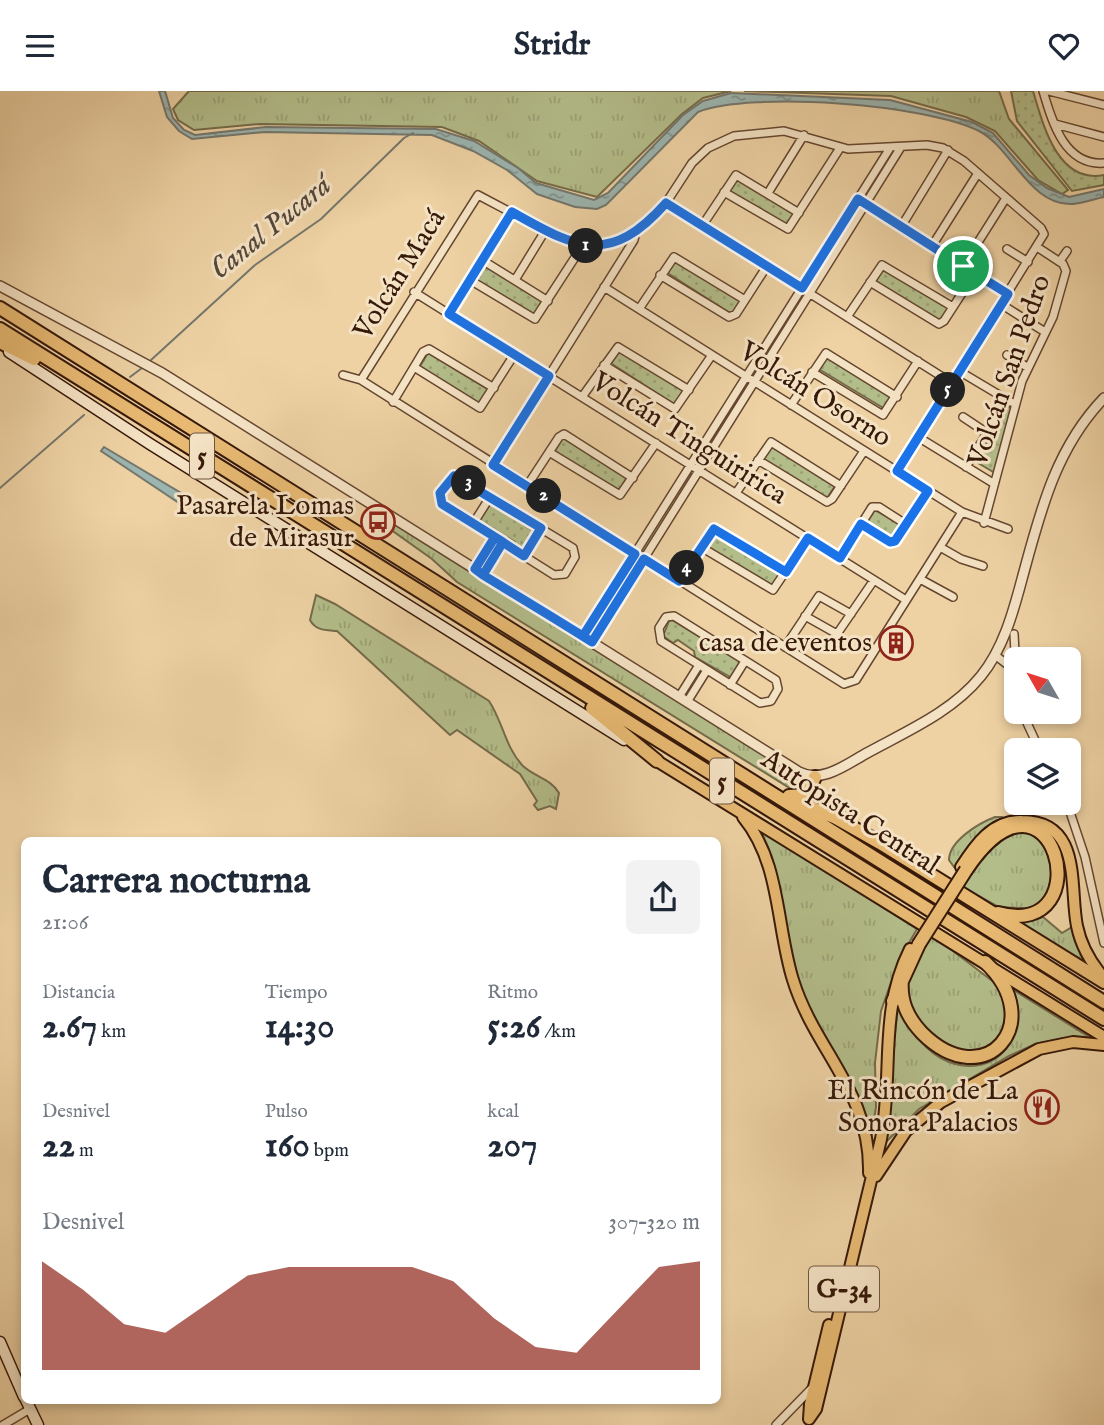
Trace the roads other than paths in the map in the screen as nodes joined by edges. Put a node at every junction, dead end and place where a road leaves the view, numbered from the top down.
1 (1043, 91) edge
2 (1049, 91) edge
3 (1104, 105) edge
4 (1055, 124) junction
5 (804, 135) junction
6 (1104, 137) edge
7 (901, 147) junction
8 (840, 148) junction
9 (890, 148) junction
10 (948, 150) junction
11 (1104, 163) edge
12 (978, 173) junction
13 (724, 192) junction
14 (768, 193) junction
15 (1006, 198) junction
16 (861, 202) junction
17 (666, 203) junction
18 (512, 212) junction
19 (799, 213) junction
20 (702, 226) junction
21 (901, 227) junction
22 (545, 231) junction
23 (636, 231) junction
24 (583, 245) junction
25 (932, 246) junction
26 (1037, 247) junction
27 (1007, 249) dead end
28 (1067, 251) dead end
29 (482, 260) junction
30 (1060, 261) junction
31 (1028, 262) junction
32 (767, 266) junction
33 (963, 266) junction
34 (975, 273) junction
35 (660, 275) junction
36 (470, 280) junction
37 (515, 280) junction
38 (870, 282) junction
39 (0, 286) edge
40 (604, 288) junction
41 (802, 288) junction
42 (414, 292) junction
43 (810, 293) junction
44 (1008, 294) junction
45 (745, 300) junction
46 (548, 301) junction
47 (1001, 304) junction
48 (953, 307) junction
49 (0, 308) edge
50 (639, 309) junction
51 (449, 314) junction
52 (847, 317) junction
53 (0, 329) edge
54 (1045, 332) junction
55 (0, 344) edge
56 (514, 355) junction
57 (712, 355) junction
58 (1007, 355) dead end
59 (918, 361) junction
60 (604, 365) junction
61 (414, 367) junction
62 (1027, 367) junction
63 (959, 371) junction
64 (812, 372) junction
65 (343, 375) dead end
66 (549, 376) junction
67 (746, 376) junction
68 (361, 380) junction
69 (83, 381) junction
70 (755, 381) junction
71 (952, 383) junction
72 (494, 388) junction
73 (689, 390) junction
74 (582, 397) junction
75 (897, 397) junction
76 (1104, 398) edge
77 (393, 402) junction
78 (1011, 402) junction
79 (791, 405) junction
80 (963, 417) dead end
81 (988, 433) junction
82 (918, 437) junction
83 (656, 443) junction
84 (864, 451) junction
85 (549, 452) junction
86 (758, 460) junction
87 (493, 465) junction
88 (691, 465) junction
89 (966, 467) junction
90 (699, 470) junction
91 (897, 471) junction
92 (633, 478) junction
93 (993, 483) junction
94 (527, 486) junction
95 (841, 486) junction
96 (928, 491) junction
97 (736, 493) junction
98 (490, 496) junction
99 (962, 512) junction
100 (984, 523) junction
101 (473, 524) junction
102 (861, 524) junction
103 (907, 525) junction
104 (541, 528) junction
105 (1008, 529) dead end
106 (495, 537) junction
107 (808, 538) junction
108 (503, 542) junction
109 (701, 547) junction
110 (940, 547) junction
111 (635, 554) junction
112 (524, 556) junction
113 (840, 558) junction
114 (644, 559) junction
115 (983, 566) dead end
116 (479, 572) junction
117 (786, 572) junction
118 (919, 579) junction
119 (874, 580) junction
120 (679, 581) junction
121 (953, 597) dead end
122 (906, 600) junction
123 (851, 614) junction
124 (805, 616) junction
125 (1014, 635) dead end
126 (583, 636) junction
127 (592, 642) junction
128 (785, 647) junction
129 (1014, 647) edge
130 (995, 655) junction
131 (745, 661) junction
132 (1004, 662) edge
133 (536, 665) junction
134 (699, 665) junction
135 (707, 670) junction
136 (730, 685) junction
137 (683, 700) junction
138 (657, 761) junction
139 (815, 777) junction
140 (773, 793) junction
141 (737, 810) junction
142 (1071, 815) edge
143 (963, 868) junction
144 (989, 910) junction
145 (917, 943) junction
146 (1104, 943) edge
147 (985, 962) junction
148 (902, 979) junction
149 (1104, 980) edge
150 (892, 1001) junction
151 (1104, 1002) edge
152 (1104, 1019) edge
153 (1104, 1037) edge
154 (1104, 1045) edge
155 (867, 1193) junction
156 (860, 1222) junction
157 (0, 1342) edge
158 (813, 1388) junction
159 (21, 1389) edge
160 (25, 1404) edge
161 (28, 1404) edge
162 (809, 1422) edge
163 (3, 1425) edge
164 (38, 1425) edge
165 (776, 1425) edge

1 - 4 street
2 - 3 street
4 - 6 street
4 - 11 street
5 - 8 street
5 - 14 street
5 - 17 street
7 - 9 street
7 - 10 street
7 - 16 street
8 - 9 street
8 - 19 street
9 - 16 street
10 - 12 street
10 - 21 street
12 - 15 street
12 - 25 street
13 - 14 street
13 - 19 street
13 - 20 street
14 - 19 street
15 - 26 street
15 - 33 street
16 - 21 street
16 - 41 street
16 - 43 street
17 - 20 street
17 - 23 street
18 - 22 street
18 - 29 street
18 - 42 street, Volcán Macá
20 - 32 street
21 - 25 street
22 - 24 street
22 - 37 street
23 - 24 street
23 - 40 street
24 - 46 street
25 - 33 street
26 - 30 street, Volcán San Pedro
26 - 31 street
27 - 31 street
28 - 30 street
29 - 36 street
29 - 37 street
30 - 54 street, Volcán San Pedro
31 - 44 street
32 - 41 street
32 - 45 street
33 - 34 street
34 - 44 street
34 - 48 street
35 - 45 street
35 - 45 street
35 - 50 street
36 - 46 street
36 - 51 street
37 - 46 street
38 - 48 street
38 - 48 street
38 - 52 street
39 - 116 street
40 - 50 street, Volcán Osorno
40 - 66 street
41 - 43 street
41 - 67 street
42 - 51 street, Volcán Tinguiririca
42 - 68 street, Volcán Macá
43 - 52 street
43 - 70 street
44 - 47 street
47 - 54 street
47 - 63 street
49 - 140 highway, Autopista Central / 5
50 - 57 street, Volcán Osorno
51 - 56 street, Volcán Tinguiririca
52 - 59 street
53 - 69 highway, Autopista Central / 5
54 - 62 street, Volcán San Pedro
55 - 69 highway
55 - 138 main road
56 - 66 street, Volcán Tinguiririca
56 - 72 street
57 - 67 street, Volcán Osorno
57 - 73 street
58 - 62 street
59 - 71 street
59 - 75 street
60 - 73 street
60 - 73 street
60 - 74 street
61 - 72 street
61 - 72 street
61 - 77 street
62 - 78 street, Volcán San Pedro
63 - 71 street
63 - 78 street
64 - 75 street
64 - 75 street
64 - 79 street
65 - 68 street
66 - 74 street, Volcán Tinguiririca
66 - 87 street
67 - 70 street, Volcán Osorno
67 - 88 street
68 - 77 street
69 - 133 highway, Autopista Central / 5
70 - 79 street, Volcán Osorno
70 - 90 street
71 - 82 street
74 - 83 street, Volcán Tinguiririca
76 - 130 street
77 - 87 street
78 - 81 street
78 - 93 street, Volcán San Pedro
79 - 84 street, Volcán Osorno
80 - 81 street
81 - 89 street
82 - 89 street
82 - 91 street
83 - 88 street, Volcán Tinguiririca
83 - 92 street
84 - 91 street, Volcán Osorno
84 - 95 street
85 - 92 street
85 - 92 street
85 - 94 street
86 - 95 street
86 - 95 street
86 - 97 street
87 - 94 street
88 - 90 street, Volcán Tinguiririca
88 - 111 street
89 - 93 street
90 - 97 street, Volcán Tinguiririca
90 - 114 street
91 - 96 street, Volcán Osorno
93 - 100 street, Volcán San Pedro
94 - 111 street
96 - 99 street, Volcán Osorno
96 - 103 street
97 - 107 street, Volcán Tinguiririca
98 - 101 street
98 - 101 street
98 - 104 street
99 - 100 street, Volcán Osorno
99 - 110 street
100 - 105 street, Volcán Osorno
101 - 106 street
102 - 103 street
102 - 103 street
102 - 113 street
104 - 112 street
104 - 112 street
106 - 108 street
106 - 116 street
107 - 113 street, Volcán Tinguiririca
107 - 117 street
108 - 112 street
108 - 116 street
109 - 117 street
109 - 117 street
109 - 120 street
110 - 115 street
110 - 118 street
111 - 114 street
111 - 126 street
113 - 119 street, Volcán Tinguiririca
114 - 120 street
114 - 127 street
116 - 126 street
118 - 121 street
118 - 122 street
119 - 122 street, Volcán Tinguiririca
119 - 123 street
120 - 128 street
122 - 128 street
123 - 124 street
123 - 124 street
124 - 128 street
125 - 129 street
126 - 127 street
127 - 137 street
130 - 132 street
130 - 139 street
131 - 134 street
131 - 136 street
131 - 136 street
133 - 138 highway
133 - 152 highway, Autopista Central / 5
134 - 135 street
134 - 137 street
135 - 136 street
135 - 137 street
137 - 139 street
138 - 141 main road
139 - 140 highway
140 - 144 highway
140 - 151 highway, Autopista Central / 5
141 - 147 main road
141 - 155 main road
142 - 146 street
143 - 144 highway
143 - 145 highway, bridge
143 - 149 main road
144 - 149 highway
145 - 148 highway
145 - 150 main road
147 - 148 highway
147 - 153 main road
148 - 150 highway
150 - 155 main road, G-34
154 - 155 main road
155 - 156 main road, G-34
156 - 158 main road, G-34
156 - 162 main road, G-34
157 - 159 main road
158 - 162 main road, G-34
158 - 165 street
160 - 163 street
161 - 164 main road

